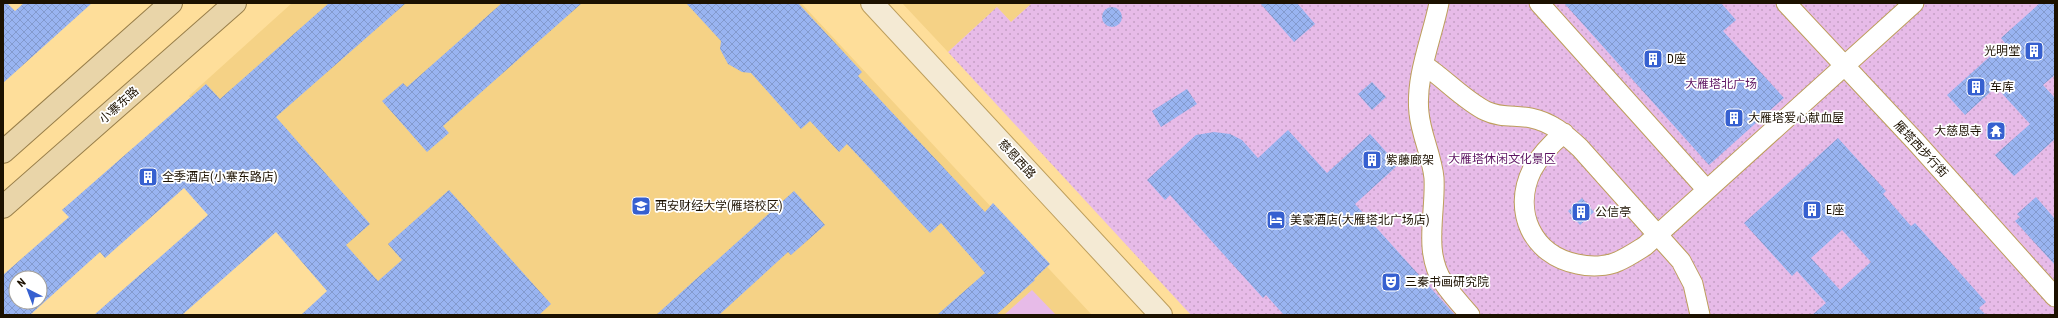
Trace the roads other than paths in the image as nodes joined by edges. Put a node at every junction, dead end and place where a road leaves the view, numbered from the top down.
1 (170, 3) edge
2 (235, 3) edge
3 (872, 3) edge
4 (1439, 3) edge
5 (1539, 3) edge
6 (1786, 3) edge
7 (1914, 3) edge
8 (1424, 65) junction
9 (1844, 66) junction
10 (1564, 133) junction
11 (3, 152) edge
12 (1707, 190) junction
13 (3, 208) edge
14 (1658, 234) junction
15 (2055, 297) edge
16 (1161, 315) edge
17 (1470, 315) edge
18 (1700, 315) edge

1 - 11 main road
2 - 13 main road, 小寨东路
3 - 16 main road, 慈恩西路
4 - 8 street
5 - 12 street
6 - 9 street, 雁塔西步行街
7 - 9 street
8 - 10 street
8 - 17 street
9 - 12 street
9 - 15 street, 雁塔西步行街
10 - 14 street
10 - 14 street
12 - 14 street
14 - 18 street

